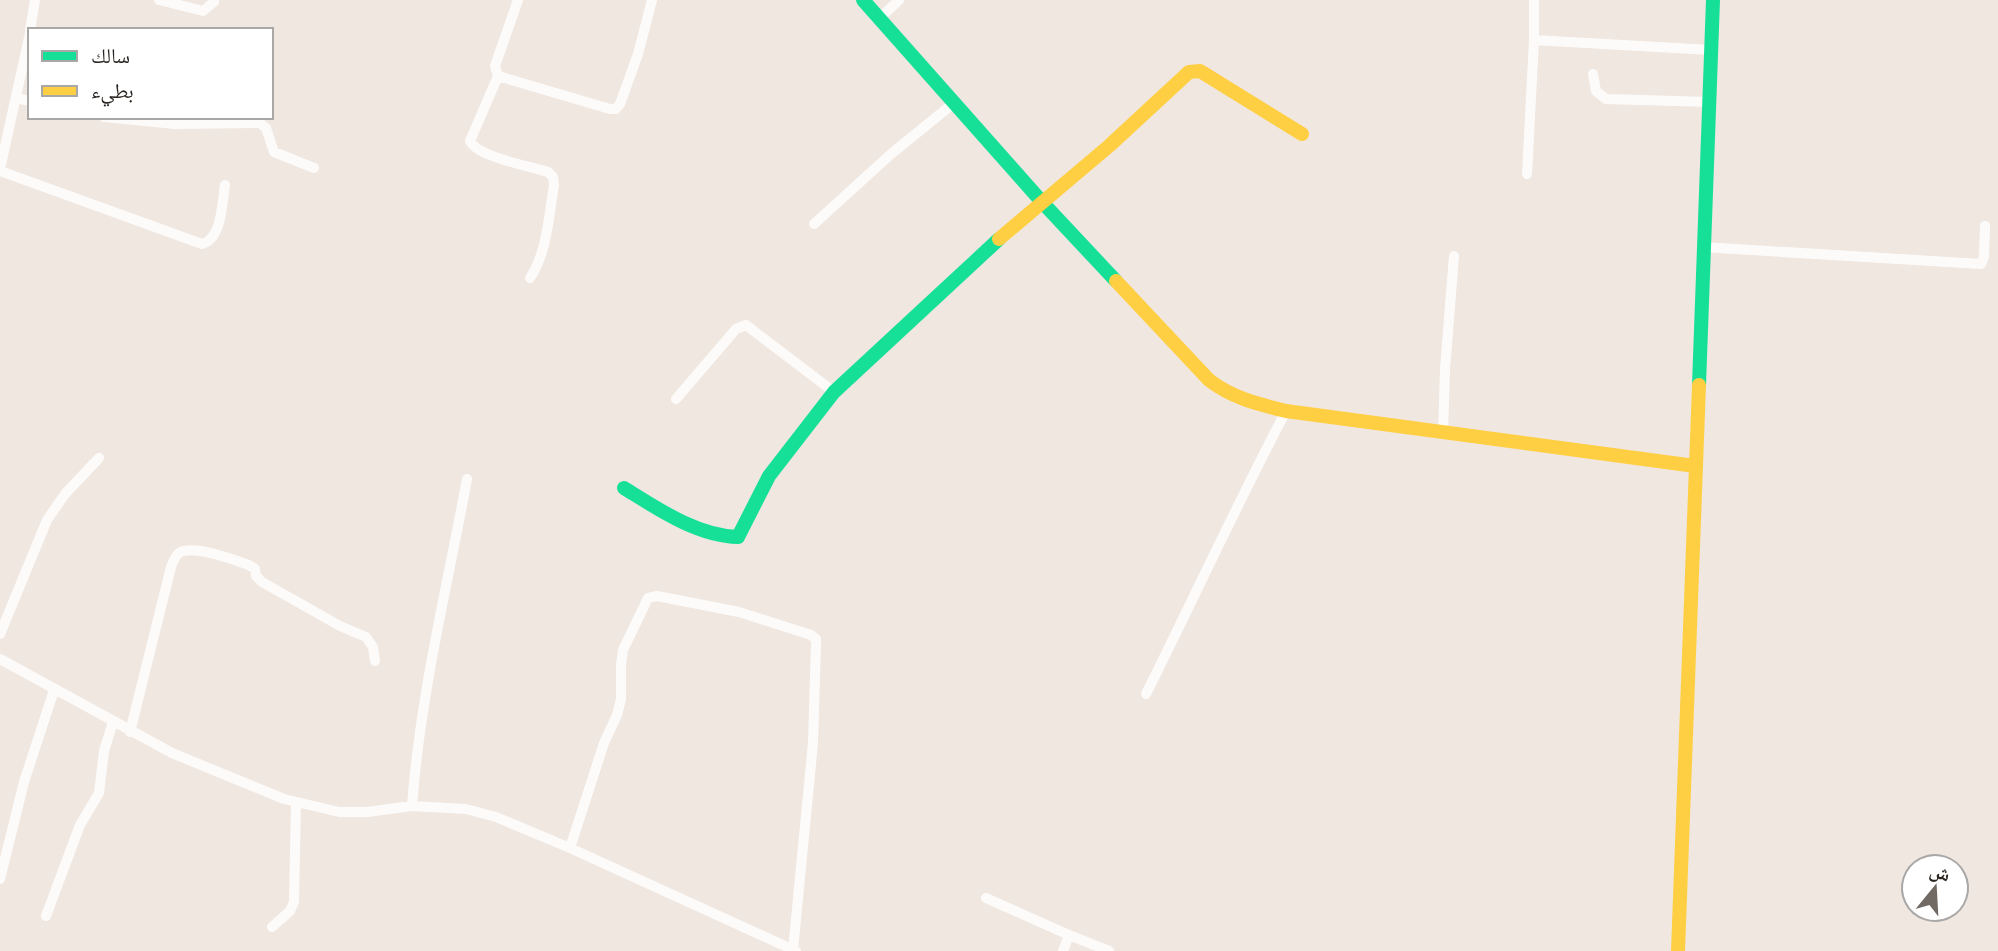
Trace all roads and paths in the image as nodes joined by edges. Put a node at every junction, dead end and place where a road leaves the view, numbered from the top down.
1 (35, 0) edge
2 (159, 0) edge
3 (518, 0) edge
4 (652, 0) edge
5 (863, 0) edge
6 (899, 0) edge
7 (1534, 0) edge
8 (1713, 0) edge
9 (214, 2) dead end
10 (880, 18) junction
11 (30, 28) edge
12 (1534, 40) junction
13 (28, 41) edge
14 (1711, 50) junction
15 (1593, 74) dead end
16 (498, 76) junction
17 (16, 98) junction
18 (28, 101) edge
19 (955, 102) junction
20 (1709, 102) junction
21 (124, 119) edge
22 (1302, 134) dead end
23 (3, 138) edge
24 (314, 168) dead end
25 (0, 170) edge
26 (1527, 174) dead end
27 (225, 185) dead end
28 (1042, 202) junction
29 (814, 223) dead end
30 (1985, 226) dead end
31 (1702, 247) junction
32 (1454, 256) dead end
33 (530, 278) dead end
34 (834, 392) junction
35 (676, 399) dead end
36 (1286, 411) junction
37 (1443, 433) junction
38 (99, 458) dead end
39 (1695, 466) junction
40 (467, 479) dead end
41 (624, 488) dead end
42 (0, 634) edge
43 (0, 659) edge
44 (375, 662) dead end
45 (54, 690) junction
46 (1146, 694) dead end
47 (113, 722) junction
48 (130, 732) junction
49 (296, 803) junction
50 (412, 806) junction
51 (570, 848) junction
52 (0, 879) edge
53 (986, 898) dead end
54 (46, 916) dead end
55 (272, 927) dead end
56 (1069, 935) junction
57 (789, 949) edge
58 (1063, 951) edge
59 (1109, 951) edge
60 (1678, 951) edge

1 - 11 street
2 - 9 street
3 - 16 street
4 - 16 street
5 - 10 street
6 - 10 street
7 - 12 street
8 - 14 street
10 - 19 street
12 - 14 street
12 - 26 street
13 - 17 street
14 - 20 street
15 - 20 street
16 - 33 street
17 - 18 street
17 - 23 street
19 - 28 street
19 - 29 street
20 - 31 street
21 - 24 street
22 - 28 street
23 - 25 street
25 - 27 street
28 - 34 street
28 - 36 street
30 - 31 street
31 - 39 street
32 - 37 street
34 - 35 street
34 - 41 street
36 - 37 street
36 - 46 street
37 - 39 street
38 - 42 street
39 - 60 street
40 - 50 street
43 - 45 street
44 - 48 street
45 - 47 street
45 - 52 street
47 - 48 street
47 - 54 street
48 - 49 street
49 - 50 street
49 - 55 street
50 - 51 street
51 - 57 street
51 - 57 street
53 - 56 street
56 - 58 street
56 - 59 street

